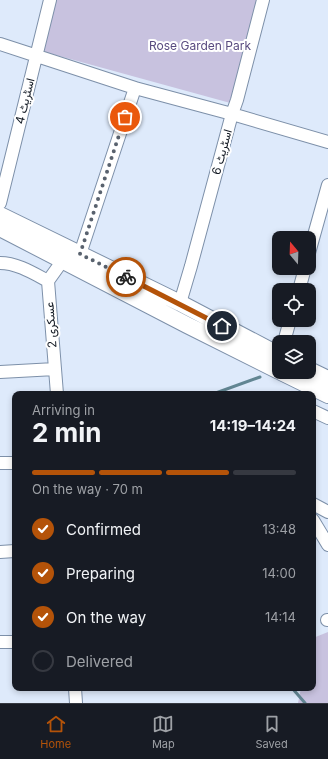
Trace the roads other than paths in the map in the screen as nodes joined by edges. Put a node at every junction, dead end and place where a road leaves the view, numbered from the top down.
1 (50, 0) edge
2 (262, 0) edge
3 (0, 44) edge
4 (37, 56) junction
5 (135, 88) junction
6 (232, 114) junction
7 (328, 142) edge
8 (328, 185) edge
9 (0, 203) edge
10 (0, 215) edge
11 (0, 228) edge
12 (315, 231) edge
13 (80, 254) junction
14 (63, 260) junction
15 (0, 263) edge
16 (48, 281) junction
17 (180, 303) junction
18 (272, 351) edge
19 (272, 367) edge
20 (54, 369) junction
21 (0, 372) edge
22 (316, 373) edge
23 (296, 379) edge
24 (328, 379) edge
25 (57, 391) edge
26 (328, 395) edge
27 (316, 412) edge
28 (328, 418) edge
29 (12, 462) edge
30 (0, 463) edge
31 (316, 506) edge
32 (328, 512) edge
33 (316, 525) edge
34 (328, 545) edge
35 (12, 551) edge
36 (0, 552) edge
37 (0, 642) edge
38 (12, 642) edge
39 (75, 691) edge
40 (76, 703) edge

1 - 4 street, اسٹریٹ 4
2 - 6 street, اسٹریٹ 6
3 - 4 street
4 - 5 street
4 - 9 street, اسٹریٹ 4
5 - 6 street
5 - 13 street
6 - 7 street
6 - 17 street, اسٹریٹ 6
8 - 12 street
10 - 13 main road
11 - 14 main road
13 - 17 main road
14 - 16 street
14 - 19 main road
15 - 16 street
16 - 20 street, عسکری 2
17 - 18 main road
20 - 21 street
20 - 25 street, عسکری 2
22 - 24 main road
23 - 26 main road
27 - 28 street
29 - 30 street
31 - 32 street
33 - 34 street
35 - 36 street
37 - 38 street
39 - 40 street

